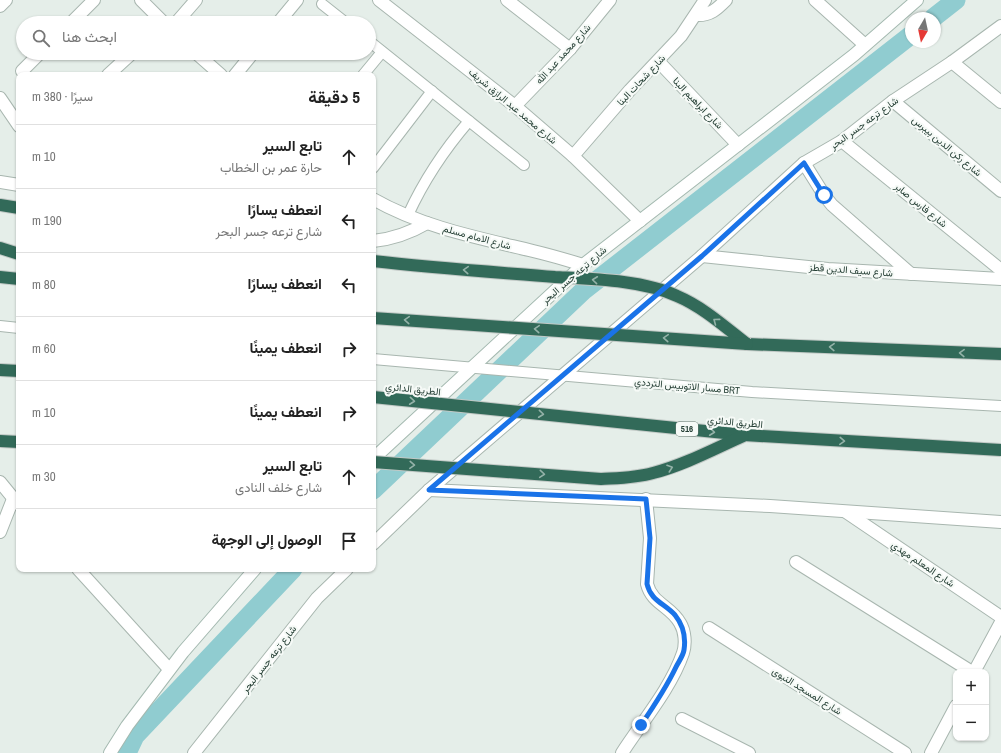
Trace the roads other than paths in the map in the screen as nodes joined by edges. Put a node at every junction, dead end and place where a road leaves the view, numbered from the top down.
1 (6, 0) edge
2 (94, 0) edge
3 (141, 0) edge
4 (196, 0) edge
5 (297, 0) edge
6 (379, 0) edge
7 (507, 0) edge
8 (610, 0) edge
9 (705, 0) edge
10 (726, 0) edge
11 (816, 0) edge
12 (917, 0) edge
13 (322, 4) dead end
14 (0, 6) edge
15 (696, 15) junction
16 (78, 16) edge
17 (157, 16) edge
18 (182, 16) edge
19 (284, 16) edge
20 (337, 16) edge
21 (1001, 26) edge
22 (865, 45) junction
23 (376, 47) edge
24 (570, 49) junction
25 (382, 52) junction
26 (376, 59) edge
27 (33, 60) edge
28 (124, 60) edge
29 (203, 60) edge
30 (247, 60) edge
31 (375, 60) edge
32 (658, 61) junction
33 (952, 62) junction
34 (22, 71) dead end
35 (111, 72) edge
36 (215, 72) edge
37 (237, 72) edge
38 (365, 72) edge
39 (432, 92) junction
40 (0, 98) edge
41 (893, 101) junction
42 (1001, 102) edge
43 (515, 106) junction
44 (469, 121) junction
45 (16, 122) edge
46 (842, 141) junction
47 (738, 145) junction
48 (572, 156) junction
49 (804, 163) junction
50 (376, 164) edge
51 (524, 165) dead end
52 (0, 182) edge
53 (16, 185) edge
54 (1001, 191) edge
55 (376, 201) edge
56 (0, 205) edge
57 (16, 208) edge
58 (408, 215) junction
59 (640, 221) junction
60 (427, 223) junction
61 (376, 241) edge
62 (0, 248) edge
63 (16, 253) edge
64 (702, 256) junction
65 (376, 261) edge
66 (583, 265) junction
67 (1001, 270) edge
68 (911, 274) junction
69 (0, 277) edge
70 (16, 279) edge
71 (1001, 279) edge
72 (376, 318) edge
73 (0, 326) edge
74 (16, 328) edge
75 (747, 344) junction
76 (1001, 354) edge
77 (376, 359) edge
78 (2, 371) edge
79 (16, 371) edge
80 (376, 397) edge
81 (1001, 406) edge
82 (744, 435) junction
83 (0, 441) edge
84 (16, 442) edge
85 (1001, 450) edge
86 (376, 456) edge
87 (376, 462) edge
88 (0, 482) edge
89 (429, 490) junction
90 (646, 499) junction
91 (16, 502) edge
92 (846, 512) junction
93 (1001, 522) edge
94 (0, 532) edge
95 (376, 541) edge
96 (796, 562) dead end
97 (81, 572) edge
98 (252, 572) edge
99 (344, 572) edge
100 (1001, 617) edge
101 (1001, 622) edge
102 (709, 628) dead end
103 (169, 669) junction
104 (968, 669) edge
105 (975, 669) edge
106 (953, 712) edge
107 (682, 719) dead end
108 (110, 753) edge
109 (194, 753) edge
110 (622, 753) edge
111 (749, 753) edge
112 (905, 753) edge
113 (931, 753) edge

1 - 14 street
2 - 16 street
3 - 17 street
4 - 18 street
5 - 19 street
6 - 43 street, شارع محمد عبد الرازق شريف
7 - 24 street
8 - 24 street, شارع محمد عبد الله
9 - 15 street, شارع شحات البنا
10 - 15 street
11 - 22 street
12 - 22 street, شارع ترعه جسر البحر
13 - 20 lane
15 - 32 street, شارع شحات البنا
21 - 33 street, شارع ترعه جسر البحر
22 - 47 street, شارع ترعه جسر البحر
23 - 25 lane
24 - 43 street, شارع محمد عبد الله
25 - 26 lane
25 - 39 lane
27 - 34 street
28 - 35 street
29 - 36 street
30 - 37 street
31 - 38 lane
32 - 47 street, شارع ابراهيم البنا
32 - 48 street, شارع شحات البنا
33 - 41 street, شارع ترعه جسر البحر
33 - 42 street
39 - 44 lane
39 - 50 lane
40 - 45 street
41 - 46 street, شارع ترعه جسر البحر
41 - 54 street, شارع ركن الدين بيبرس
43 - 48 street, شارع محمد عبد الرازق شريف
44 - 51 lane
44 - 58 lane
46 - 49 street, شارع ترعه جسر البحر
46 - 67 street, شارع فارس صابر
47 - 59 street, شارع ترعه جسر البحر
48 - 59 street, شارع محمد عبد الرازق شريف
49 - 64 street, شارع ترعه جسر البحر
49 - 68 street
52 - 53 street
55 - 58 street, شارع الامام مسلم
56 - 57 highway
58 - 60 street, شارع الامام مسلم
59 - 66 street, شارع ترعه جسر البحر
60 - 61 street
60 - 66 street, شارع الامام مسلم
62 - 63 highway
64 - 68 street, شارع سيف الدين قطز
64 - 89 street, شارع ترعه جسر البحر
75 -> 65 highway, bridge
66 - 86 street, شارع ترعه جسر البحر
68 - 71 street, شارع سيف الدين قطز
69 - 70 highway
75 -> 72 highway, bridge
73 - 74 lane
76 -> 75 highway
77 - 81 lane, مسار الاتوبيس الترددي BRT
78 - 79 highway
80 -> 82 highway, الطريق الدائري / 516, bridge
82 -> 85 highway, الطريق الدائري / 516, bridge
87 -> 82 highway, bridge
83 - 84 highway
88 - 91 street
89 - 90 street
89 - 95 street, شارع ترعه جسر البحر
90 - 92 street
90 - 110 street
91 - 94 street
92 - 93 street
92 - 100 street, شارع المعلم مهدي
96 - 104 street
97 - 103 street
98 - 103 street
99 - 109 street, شارع ترعه جسر البحر
101 - 105 street
102 - 112 street, شارع المسجد النبوى
103 - 108 street
106 - 113 street
107 - 111 street

